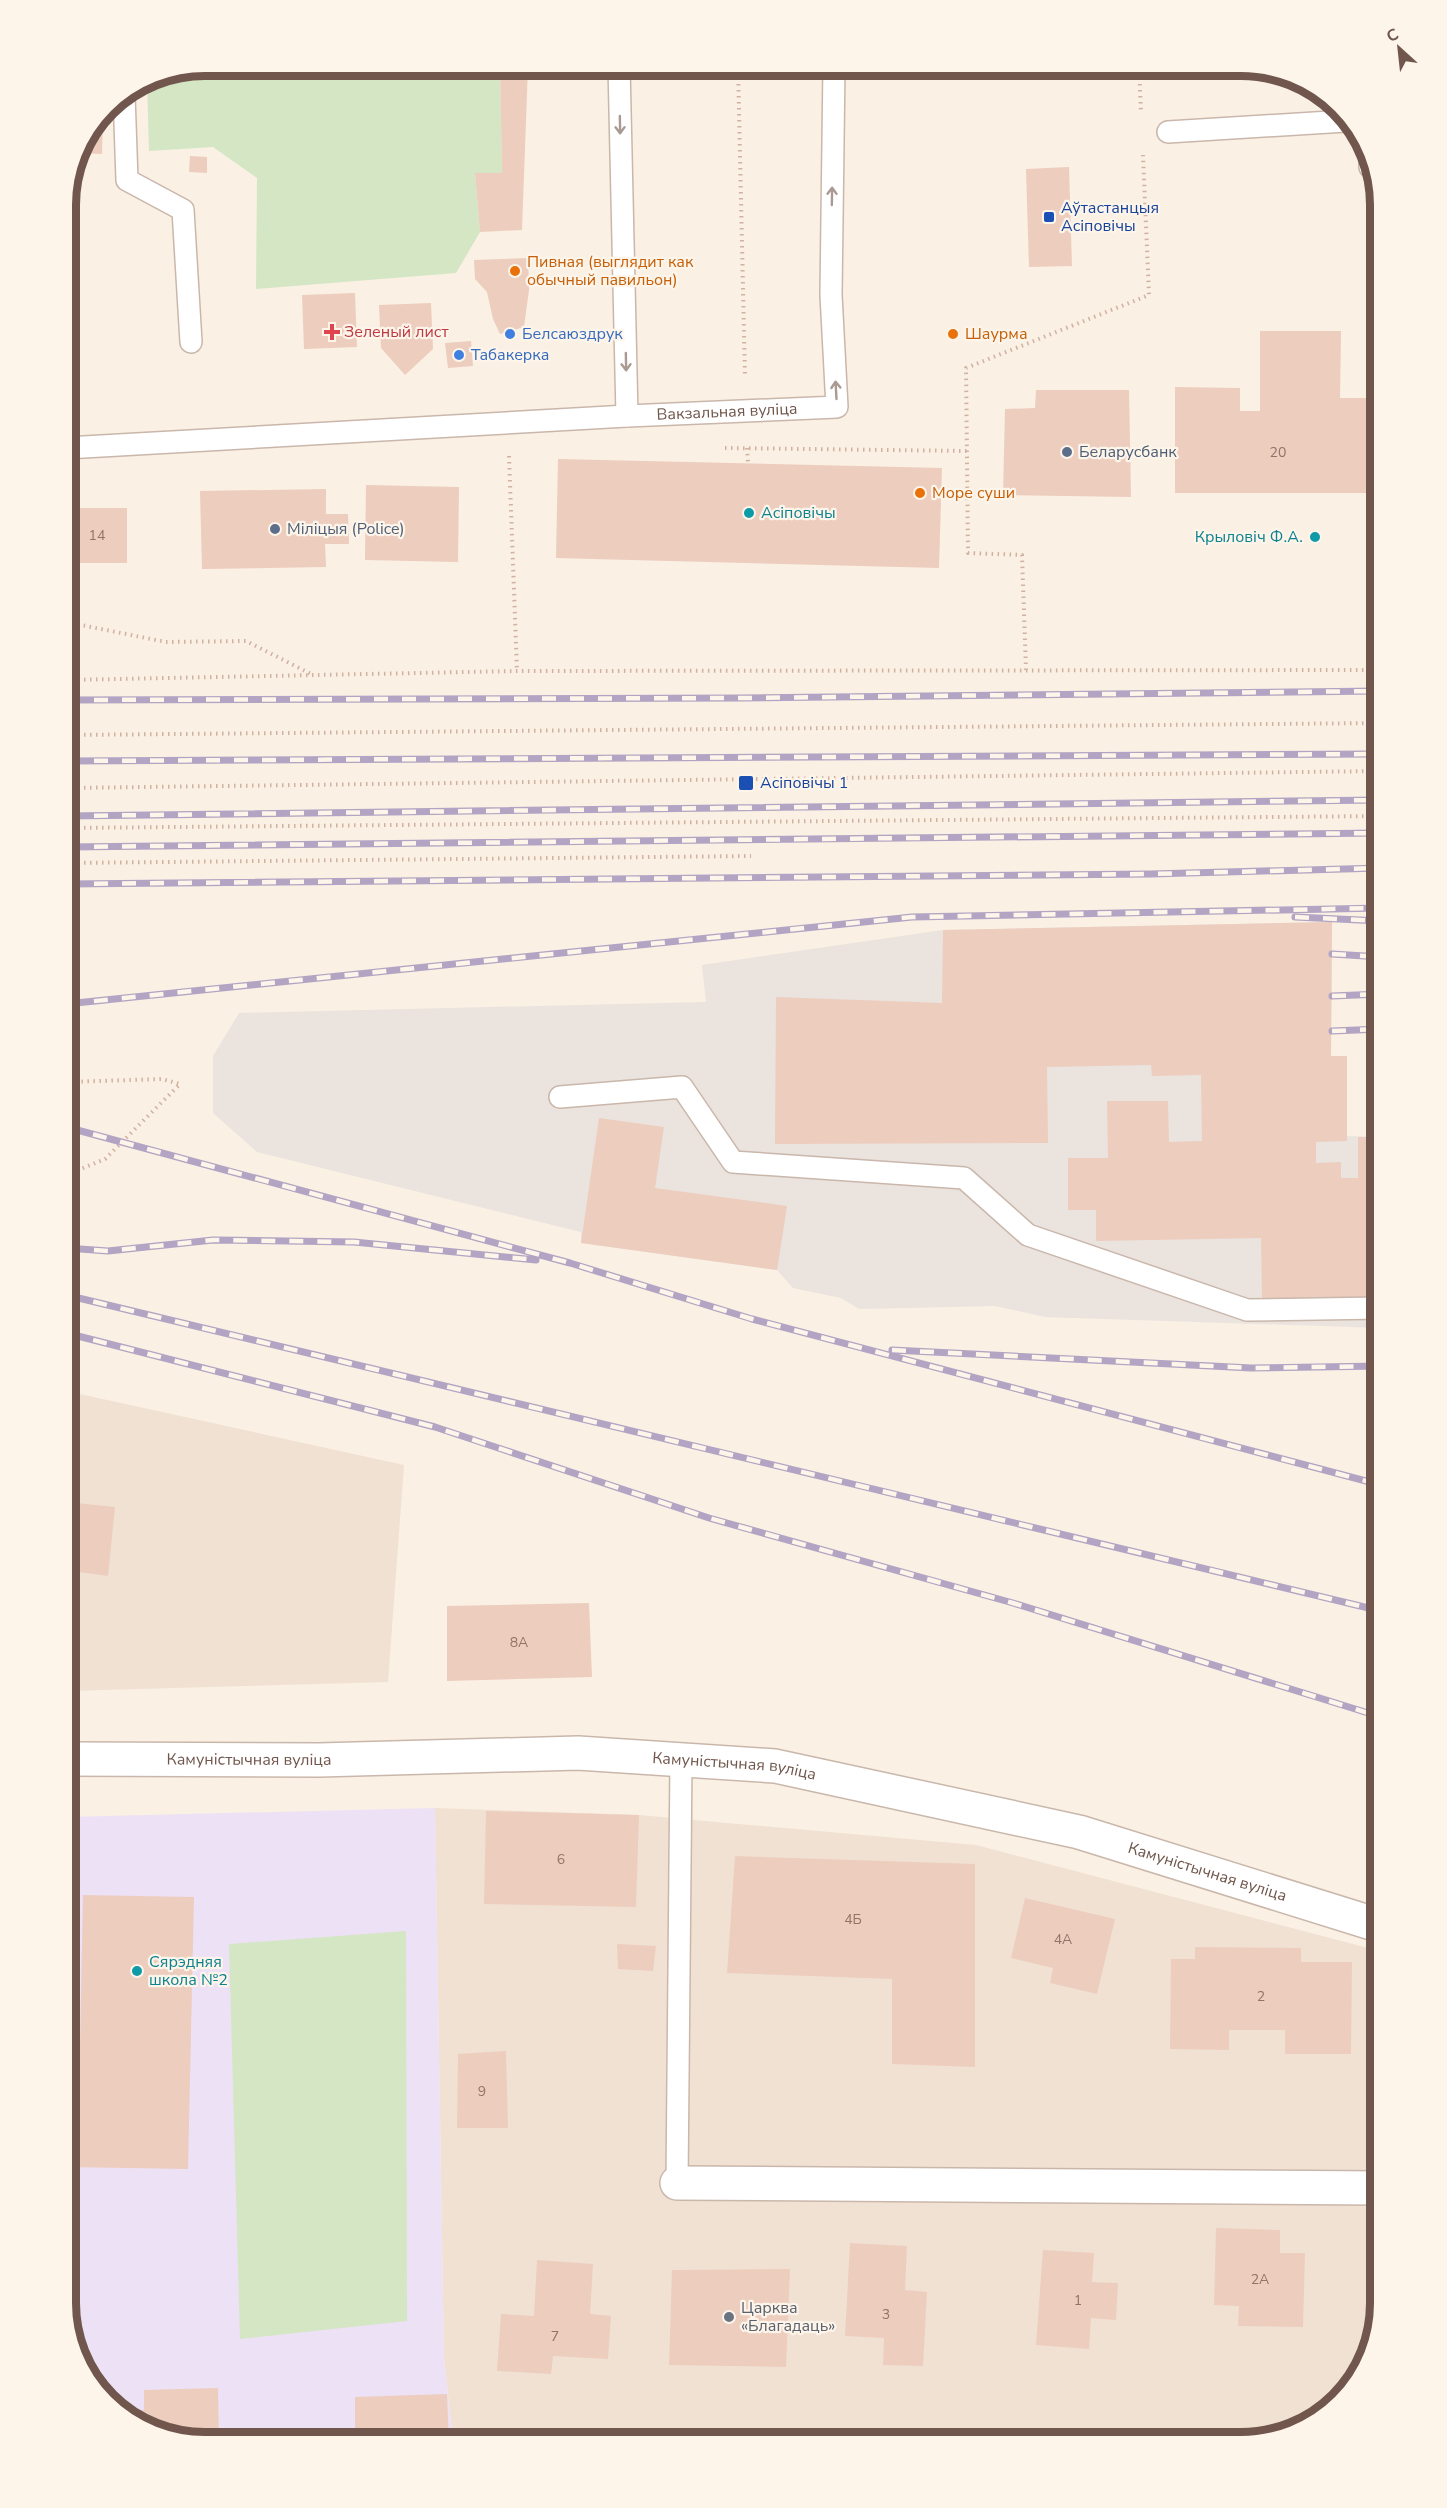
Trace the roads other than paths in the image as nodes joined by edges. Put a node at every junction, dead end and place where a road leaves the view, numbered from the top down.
1 (619, 76) edge
2 (834, 77) edge
3 (124, 105) edge
4 (1338, 121) edge
5 (1168, 132) dead end
6 (191, 342) dead end
7 (627, 416) junction
8 (77, 447) edge
9 (560, 1098) dead end
10 (1370, 1308) edge
11 (76, 1759) edge
12 (681, 1759) junction
13 (1370, 1923) edge
14 (676, 2182) joint
15 (1370, 2188) edge

1 -> 7 lane
7 -> 2 lane, Вакзальная вуліца
3 - 6 lane
4 - 5 lane
7 - 8 lane, Вакзальная вуліца
9 - 10 lane
11 - 12 street, Камуністычная вуліца
12 - 13 street, Камуністычная вуліца
12 - 14 lane
14 - 15 street

